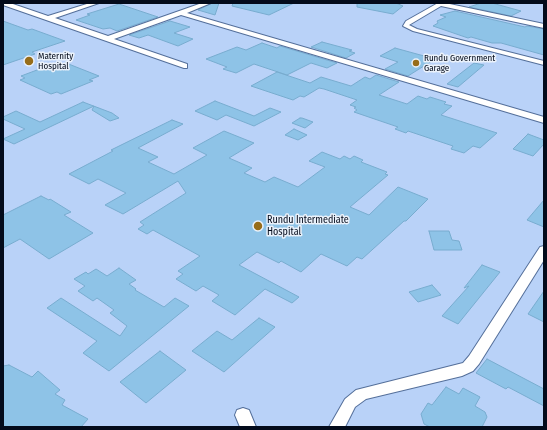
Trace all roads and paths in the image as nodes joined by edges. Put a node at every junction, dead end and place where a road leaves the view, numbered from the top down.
1 (4, 3) edge
2 (96, 3) edge
3 (208, 3) edge
4 (442, 3) edge
5 (182, 13) junction
6 (48, 18) junction
7 (544, 26) edge
8 (108, 38) junction
9 (544, 63) edge
10 (184, 66) dead end
11 (544, 120) edge
12 (544, 250) edge
13 (337, 427) edge

1 - 6 street
2 - 6 street
3 - 5 street
4 - 7 street
4 - 9 street
5 - 8 street
5 - 11 street
6 - 8 street
8 - 10 street
12 - 13 street

